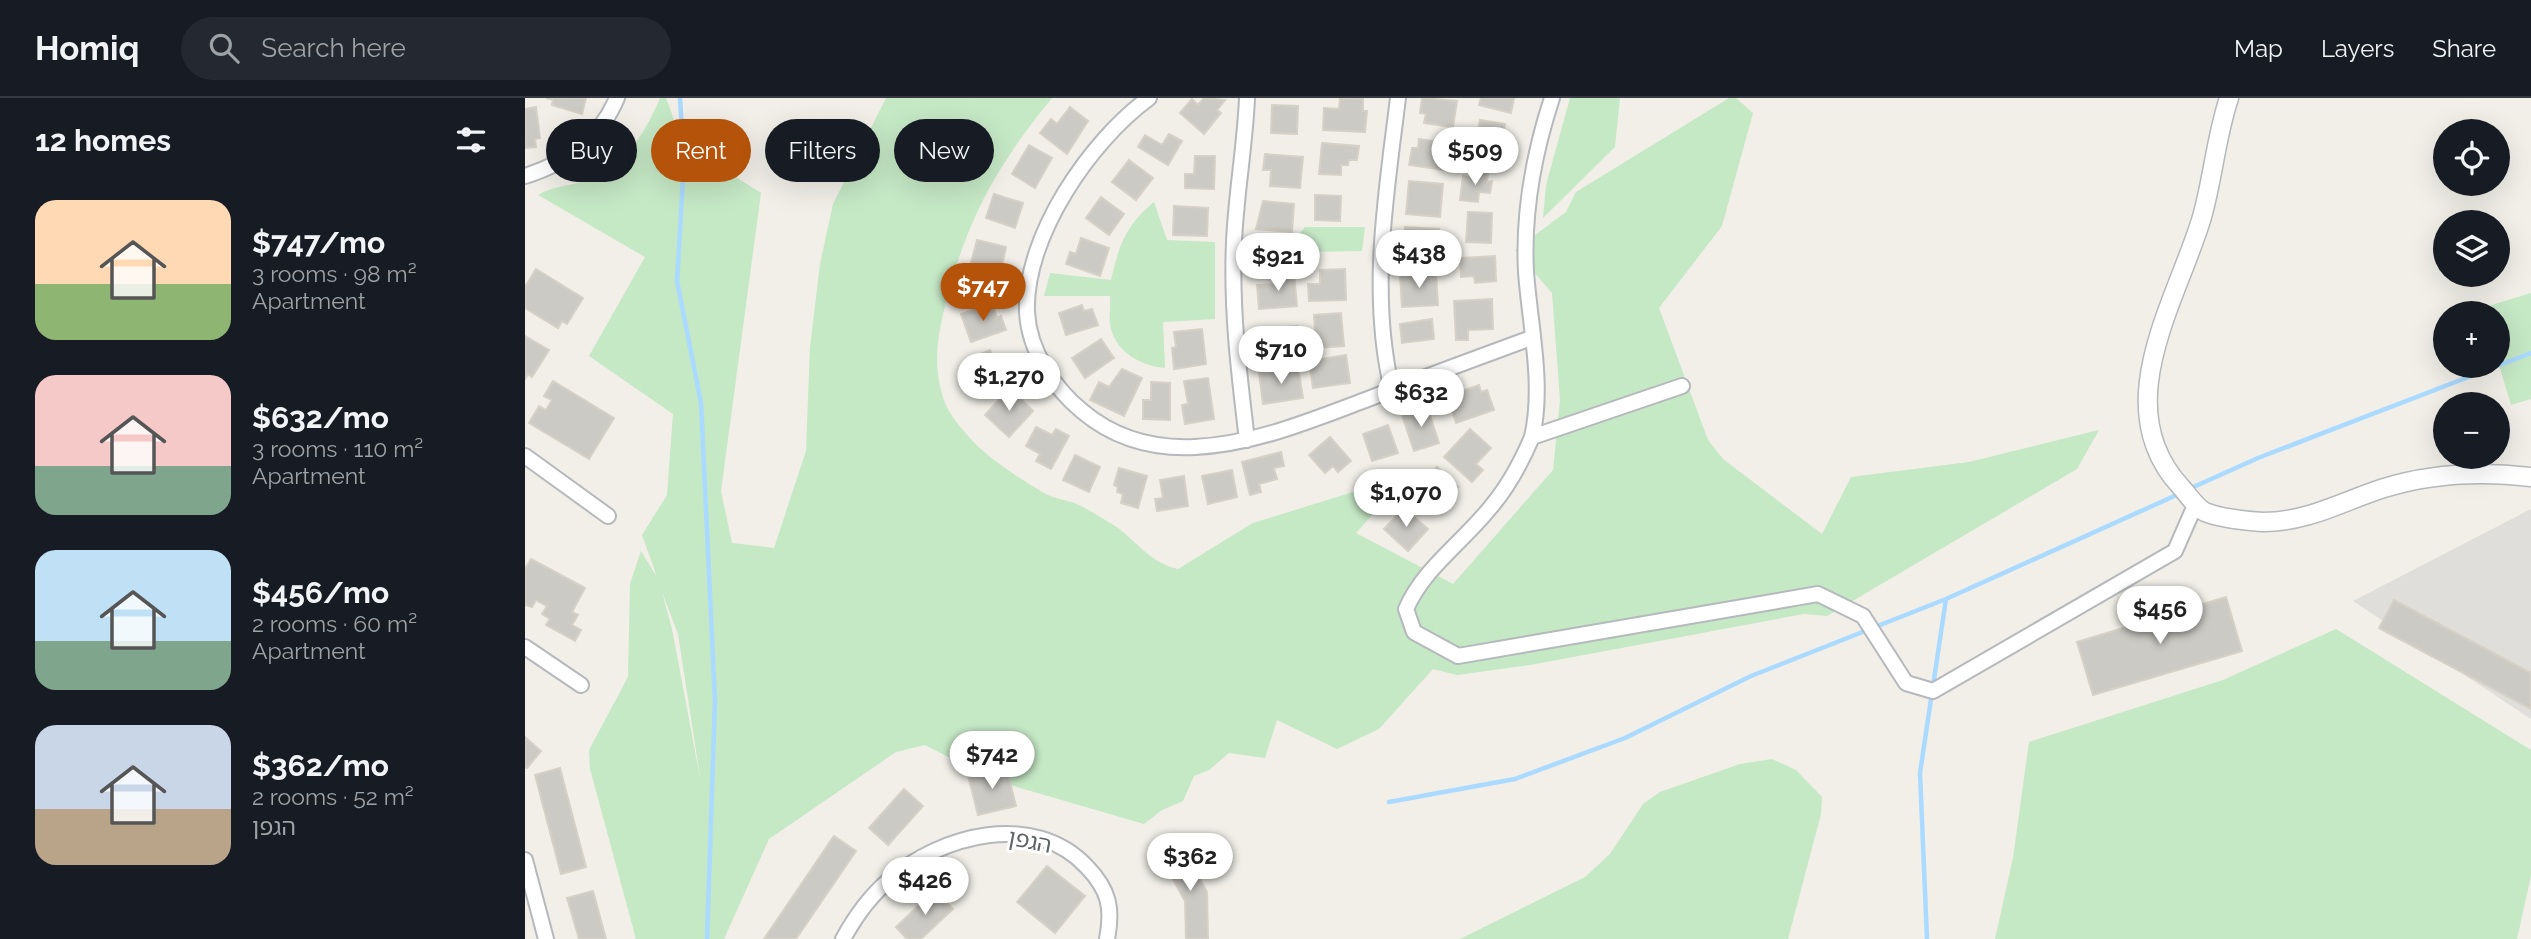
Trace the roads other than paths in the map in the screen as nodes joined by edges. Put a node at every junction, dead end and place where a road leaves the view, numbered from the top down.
1 (617, 98) edge
2 (1149, 98) edge
3 (1247, 98) edge
4 (1398, 98) edge
5 (1552, 98) edge
6 (2229, 98) edge
7 (525, 176) edge
8 (1531, 338) junction
9 (1682, 386) dead end
10 (1392, 390) junction
11 (1532, 438) junction
12 (1247, 440) junction
13 (525, 456) edge
14 (2531, 477) edge
15 (2196, 503) junction
16 (608, 516) dead end
17 (525, 647) edge
18 (581, 685) dead end
19 (525, 860) edge
20 (546, 939) edge
21 (843, 939) edge
22 (1107, 939) edge

1 - 7 street
2 - 12 street
3 - 12 street
4 - 10 street
5 - 8 street
6 - 15 street
8 - 10 street
8 - 11 street
9 - 11 street
10 - 12 street
11 - 15 street
13 - 16 street
14 - 15 street
17 - 18 street
19 - 20 street
21 - 22 street, הגפן

